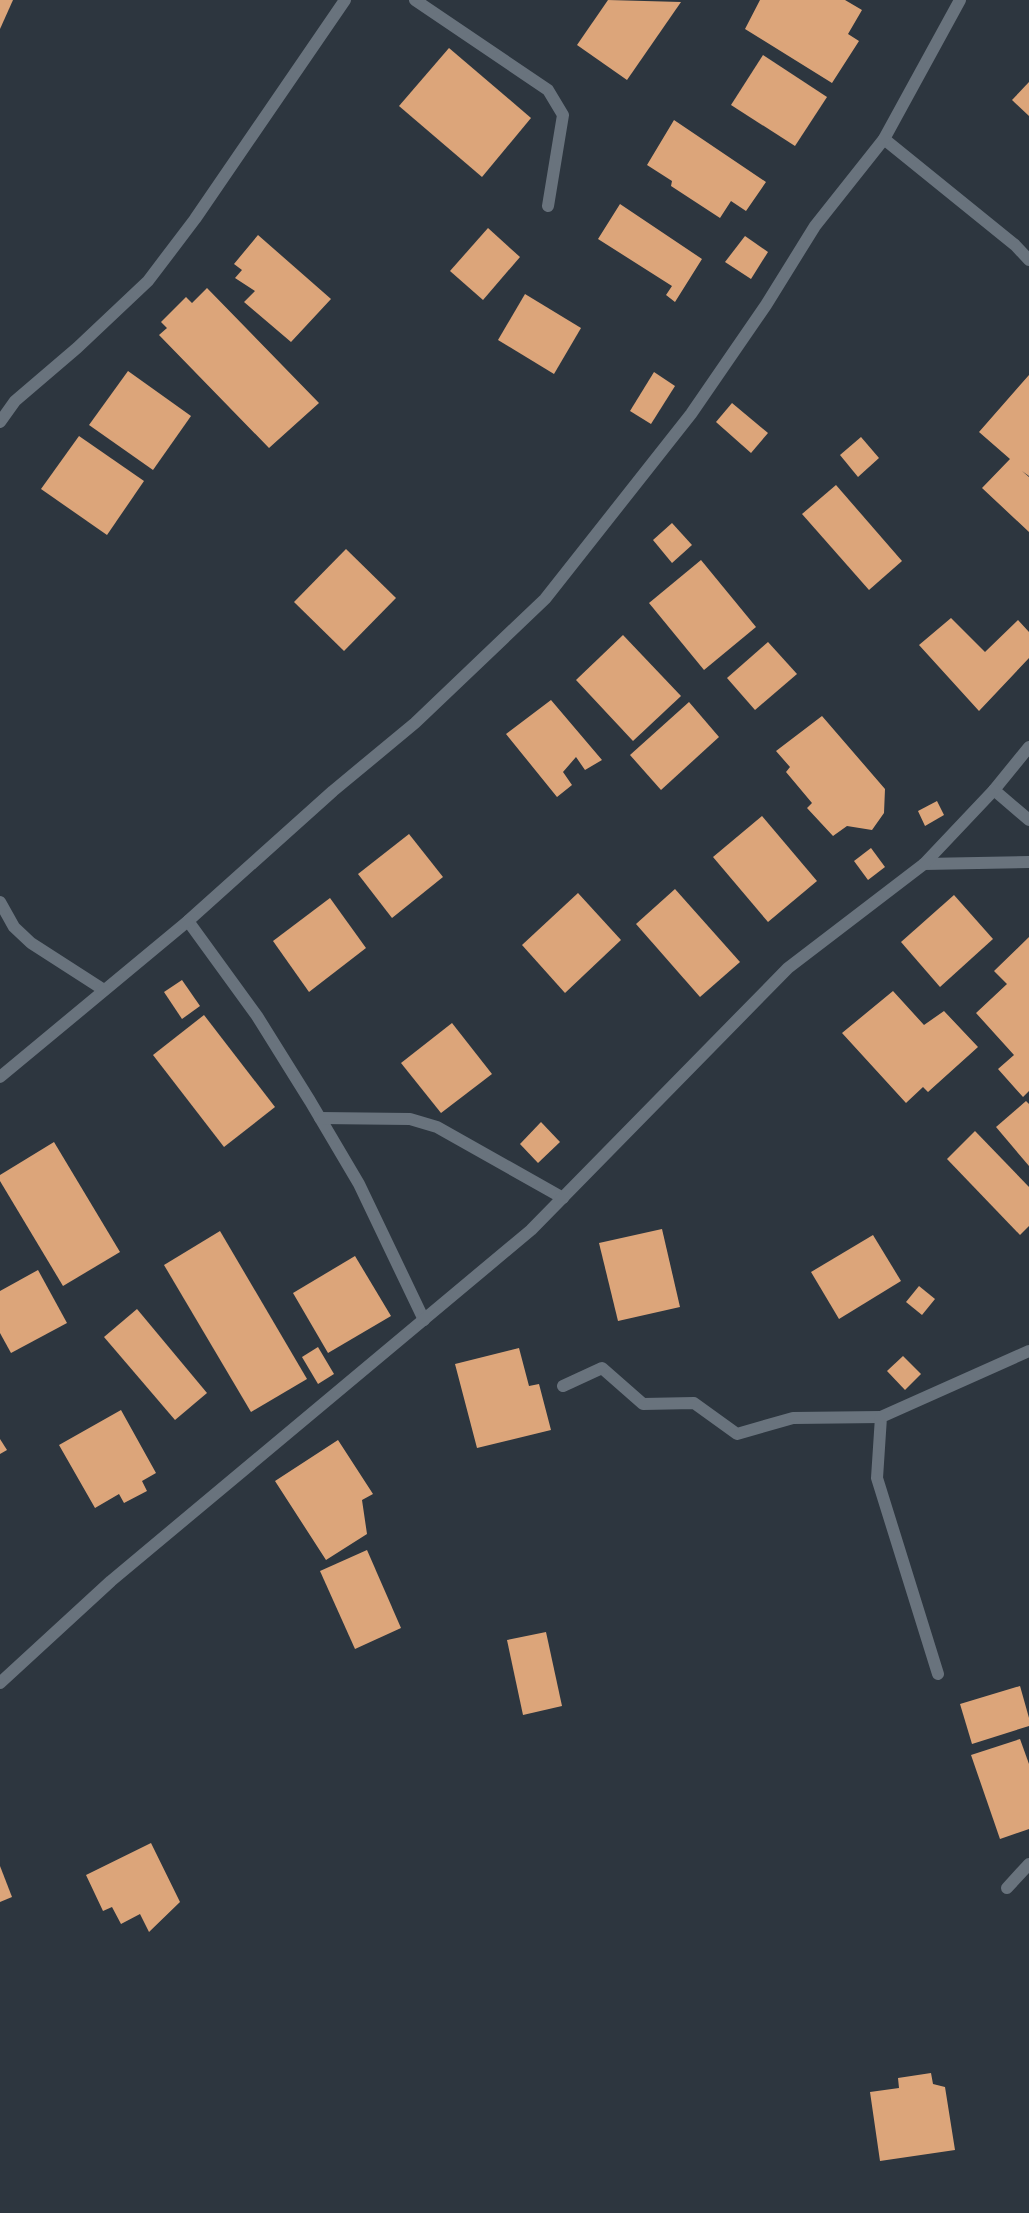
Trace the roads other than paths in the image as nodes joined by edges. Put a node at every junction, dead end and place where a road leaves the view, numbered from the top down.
1 (345, 0) edge
2 (415, 0) edge
3 (960, 0) edge
4 (884, 139) junction
5 (548, 206) dead end
6 (1029, 260) edge
7 (0, 422) edge
8 (1029, 747) edge
9 (994, 790) junction
10 (1029, 820) edge
11 (1029, 862) edge
12 (924, 864) junction
13 (0, 902) edge
14 (188, 921) junction
15 (104, 990) junction
16 (0, 1077) edge
17 (320, 1118) junction
18 (563, 1198) junction
19 (424, 1320) junction
20 (1029, 1351) edge
21 (563, 1386) dead end
22 (881, 1417) junction
23 (938, 1674) dead end
24 (0, 1683) edge
25 (1029, 1864) edge
26 (1008, 1888) dead end

1 - 7 street
2 - 5 street
3 - 4 street
4 - 6 street
4 - 14 street
8 - 9 street
9 - 10 street
9 - 12 street
11 - 12 street
12 - 18 street
13 - 15 street
14 - 15 street
14 - 17 street
15 - 16 street
17 - 18 street
17 - 19 street
18 - 19 street
19 - 24 street
20 - 22 street
21 - 22 street
22 - 23 street
25 - 26 street

